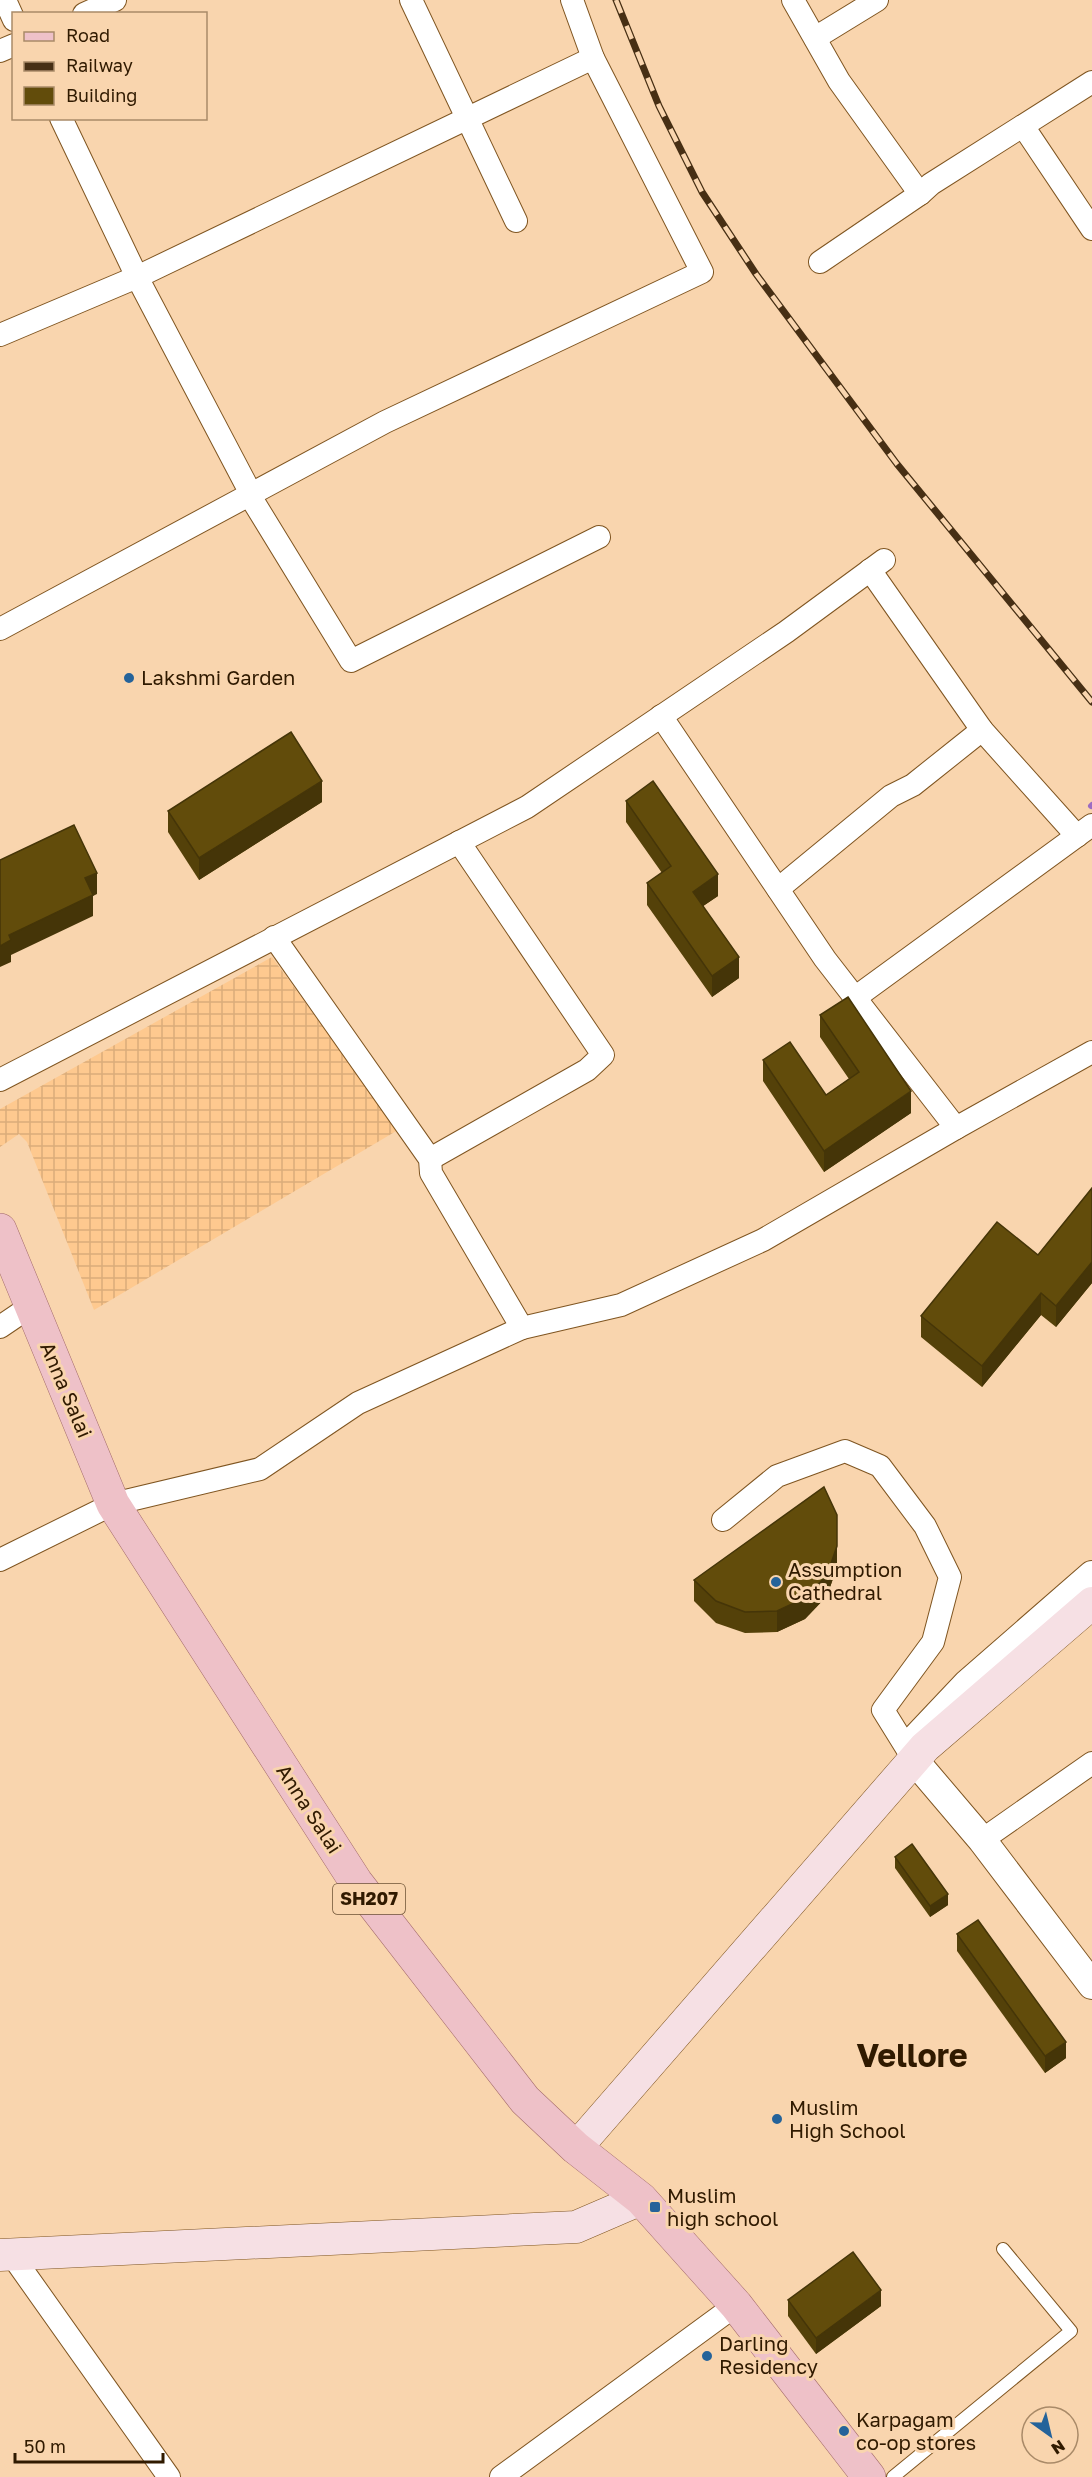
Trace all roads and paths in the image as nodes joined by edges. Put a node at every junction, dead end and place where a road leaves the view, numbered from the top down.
1 (4, 0) edge
2 (115, 0) edge
3 (411, 0) edge
4 (572, 0) edge
5 (793, 0) edge
6 (877, 0) edge
7 (88, 12) edge
8 (12, 16) edge
9 (815, 38) junction
10 (593, 58) junction
11 (1092, 82) edge
12 (468, 118) junction
13 (62, 120) edge
14 (1023, 126) junction
15 (920, 194) junction
16 (516, 221) dead end
17 (1092, 229) edge
18 (819, 262) dead end
19 (137, 277) junction
20 (0, 335) edge
21 (252, 494) junction
22 (599, 537) dead end
23 (0, 629) edge
24 (661, 716) junction
25 (982, 730) junction
26 (1084, 831) edge
27 (459, 842) junction
28 (778, 889) junction
29 (274, 937) junction
30 (856, 997) junction
31 (1092, 1052) edge
32 (0, 1080) edge
33 (956, 1128) junction
34 (430, 1159) junction
35 (0, 1230) edge
36 (31, 1306) junction
37 (0, 1328) edge
38 (522, 1328) junction
39 (113, 1504) junction
40 (723, 1520) dead end
41 (0, 1560) edge
42 (1092, 1575) edge
43 (1092, 1603) edge
44 (914, 1760) junction
45 (1092, 1763) edge
46 (982, 1840) junction
47 (1092, 1985) edge
48 (576, 2148) junction
49 (641, 2199) junction
50 (1003, 2248) dead end
51 (6, 2255) edge
52 (736, 2305) junction
53 (169, 2477) edge
54 (501, 2477) edge
55 (869, 2477) edge
56 (893, 2477) edge

1 - 8 street
2 - 7 street
3 - 12 street
4 - 10 street
5 - 9 street
6 - 9 street
9 - 15 street
10 - 12 street
10 - 21 street
11 - 14 street
12 - 16 street
12 - 19 street
13 - 19 street
14 - 15 street
14 - 17 street
15 - 18 street
19 - 20 street
19 - 21 street
21 - 22 street
21 - 23 street
24 - 25 street
24 - 27 street
24 - 28 street
25 - 26 street
25 - 28 street
26 - 30 street
27 - 29 street
27 - 34 street
28 - 30 street
29 - 32 street
29 - 34 street
30 - 33 street
31 - 33 street
33 - 38 street
34 - 38 street
35 - 36 main road, Anna Salai / SH207
36 - 37 street
36 - 39 main road, Anna Salai / SH207
38 - 39 street
39 - 41 street
39 - 48 main road, Anna Salai / SH207
40 - 44 street
42 - 44 street
43 - 44 main road
44 - 46 street
44 - 48 main road
45 - 46 street
46 - 47 street
48 - 49 main road, Anna Salai / SH207
49 - 51 main road
49 - 52 main road, Anna Salai / SH207
50 - 56 lane
51 - 53 street
52 - 54 street
52 - 55 main road, Anna Salai / SH207

